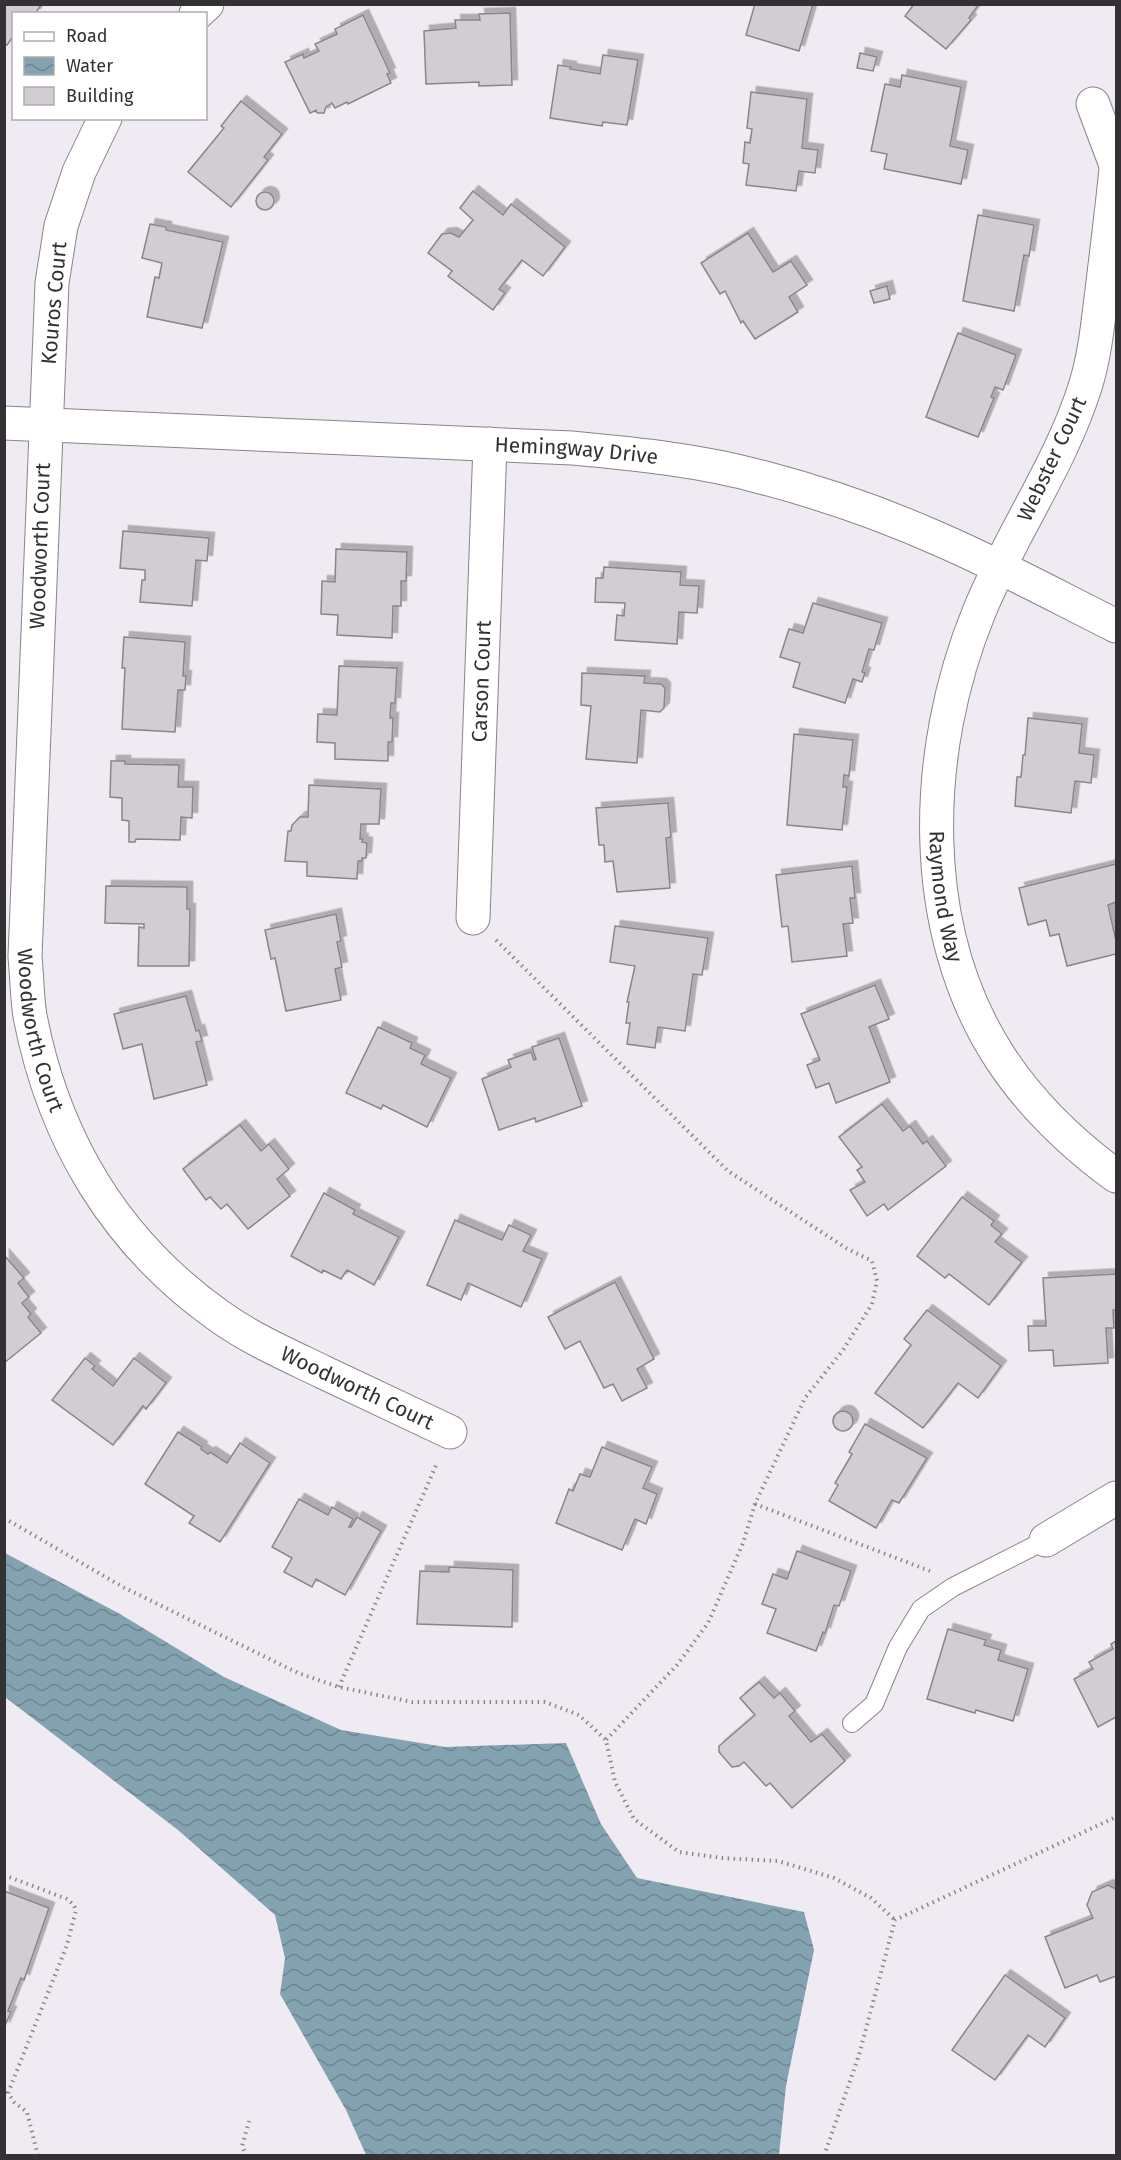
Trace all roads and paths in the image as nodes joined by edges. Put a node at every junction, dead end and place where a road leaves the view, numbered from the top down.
1 (1093, 104) dead end
2 (104, 120) edge
3 (1116, 167) edge
4 (4, 423) edge
5 (45, 424) junction
6 (490, 444) junction
7 (1000, 567) junction
8 (1116, 627) edge
9 (473, 918) joint
10 (1116, 1176) edge
11 (450, 1432) joint
12 (1116, 1498) edge
13 (755, 1504) junction
14 (4, 1518) edge
15 (1046, 1540) joint
16 (940, 1574) dead end
17 (339, 1687) junction
18 (852, 1723) dead end
19 (606, 1740) junction
20 (1116, 1817) edge
21 (4, 1875) edge
22 (895, 1920) junction
23 (249, 2121) dead end
24 (36, 2154) edge
25 (247, 2156) edge
26 (824, 2156) edge

1 - 3 street, Webster Court
2 - 5 street, Kouros Court
3 - 7 street, Webster Court
4 - 5 street, Hemingway Drive
5 - 6 street, Hemingway Drive
5 - 11 street, Woodworth Court
6 - 7 street, Hemingway Drive
6 - 9 street, Carson Court
7 - 8 street, Hemingway Drive
7 - 10 street, Raymond Way
9 - 13 path
11 - 17 path
12 - 15 street
13 - 16 path
13 - 19 path
14 - 17 path
15 - 18 lane
17 - 19 path
19 - 22 path
20 - 22 path
21 - 24 path
22 - 26 path
23 - 25 path

